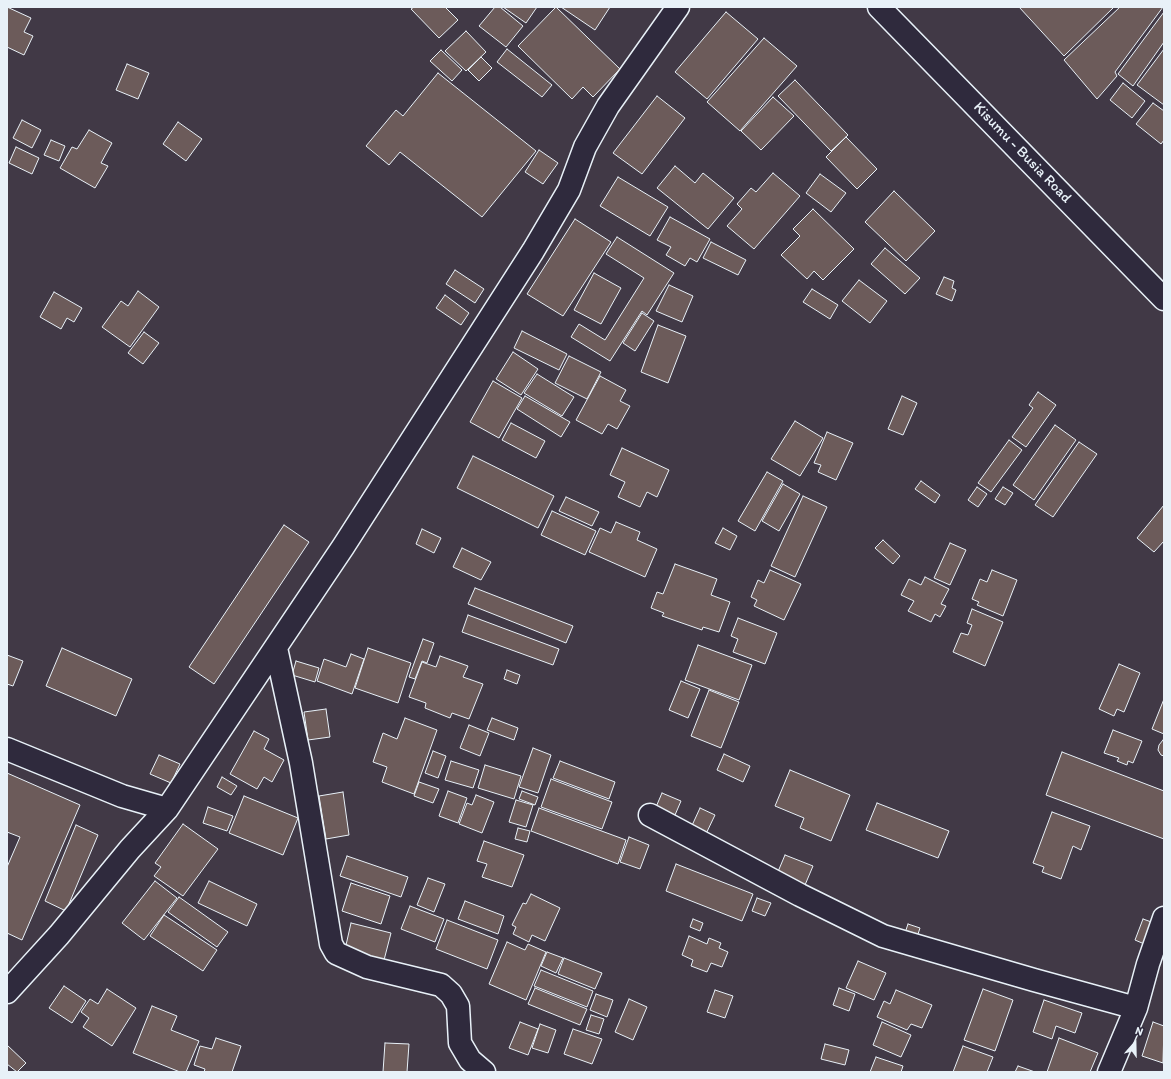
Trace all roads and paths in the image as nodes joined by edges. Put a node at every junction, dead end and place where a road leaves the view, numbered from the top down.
1 (678, 7) edge
2 (879, 7) edge
3 (1164, 299) edge
4 (276, 648) junction
5 (7, 749) edge
6 (167, 809) junction
7 (650, 815) dead end
8 (1164, 918) edge
9 (7, 992) edge
10 (1136, 1008) junction
11 (484, 1072) edge
12 (1109, 1072) edge

1 - 4 main road
2 - 3 main road, Kisumu - Busia Road
4 - 6 main road
4 - 11 main road
5 - 6 main road
6 - 9 main road
7 - 10 main road
8 - 10 main road
10 - 12 main road

